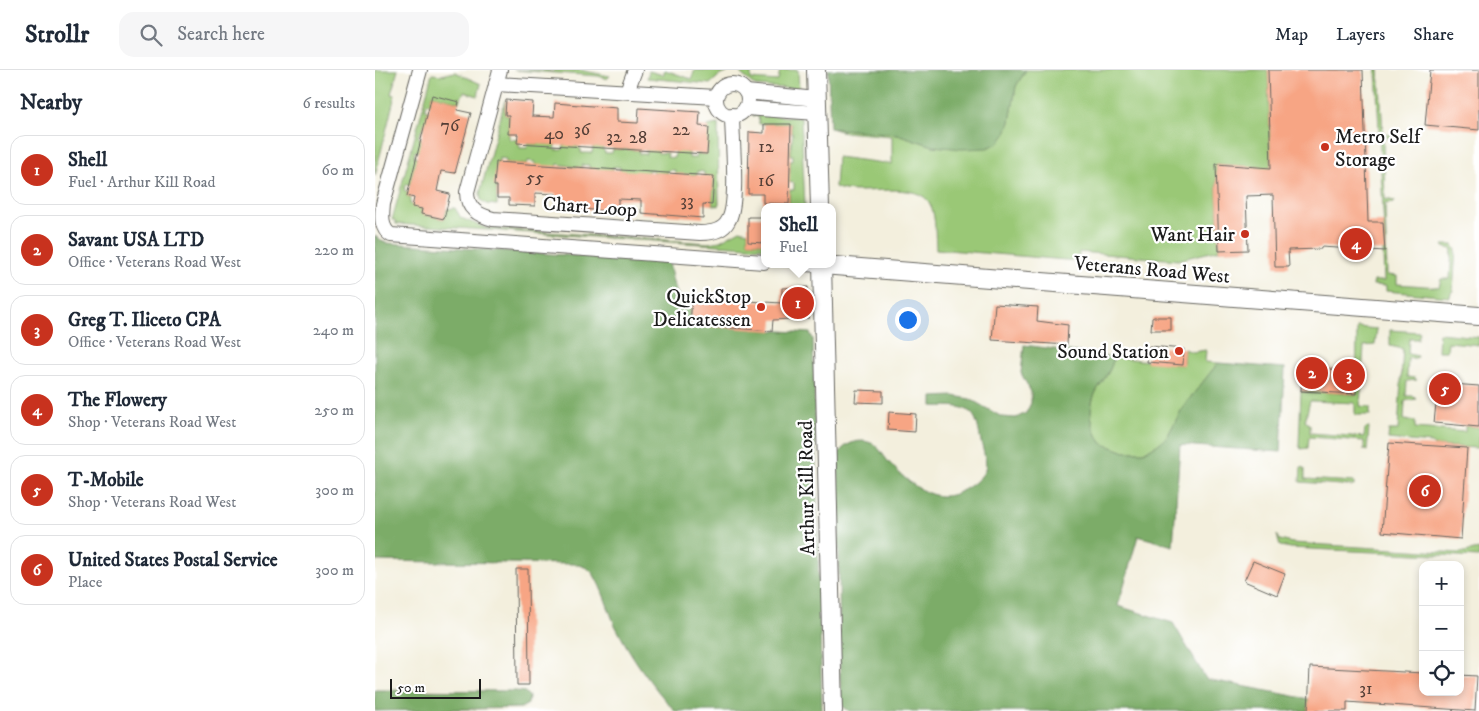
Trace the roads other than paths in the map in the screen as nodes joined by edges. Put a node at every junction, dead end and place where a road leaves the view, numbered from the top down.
1 (420, 70) edge
2 (500, 70) edge
3 (635, 70) edge
4 (816, 70) edge
5 (496, 84) junction
6 (627, 91) junction
7 (716, 97) junction
8 (746, 99) junction
9 (817, 106) junction
10 (732, 115) junction
11 (820, 203) edge
12 (761, 262) edge
13 (836, 265) edge
14 (822, 268) edge
15 (1479, 316) edge
16 (833, 711) edge

1 - 12 street
2 - 5 street, Chart Loop
3 - 6 street
4 - 9 street
5 - 6 street
5 - 10 street, Chart Loop
6 - 7 street
7 - 8 street
7 - 10 street
8 - 9 street
8 - 9 street
8 - 10 street
9 - 11 street
13 - 15 street, Veterans Road West
14 - 16 street, Arthur Kill Road

